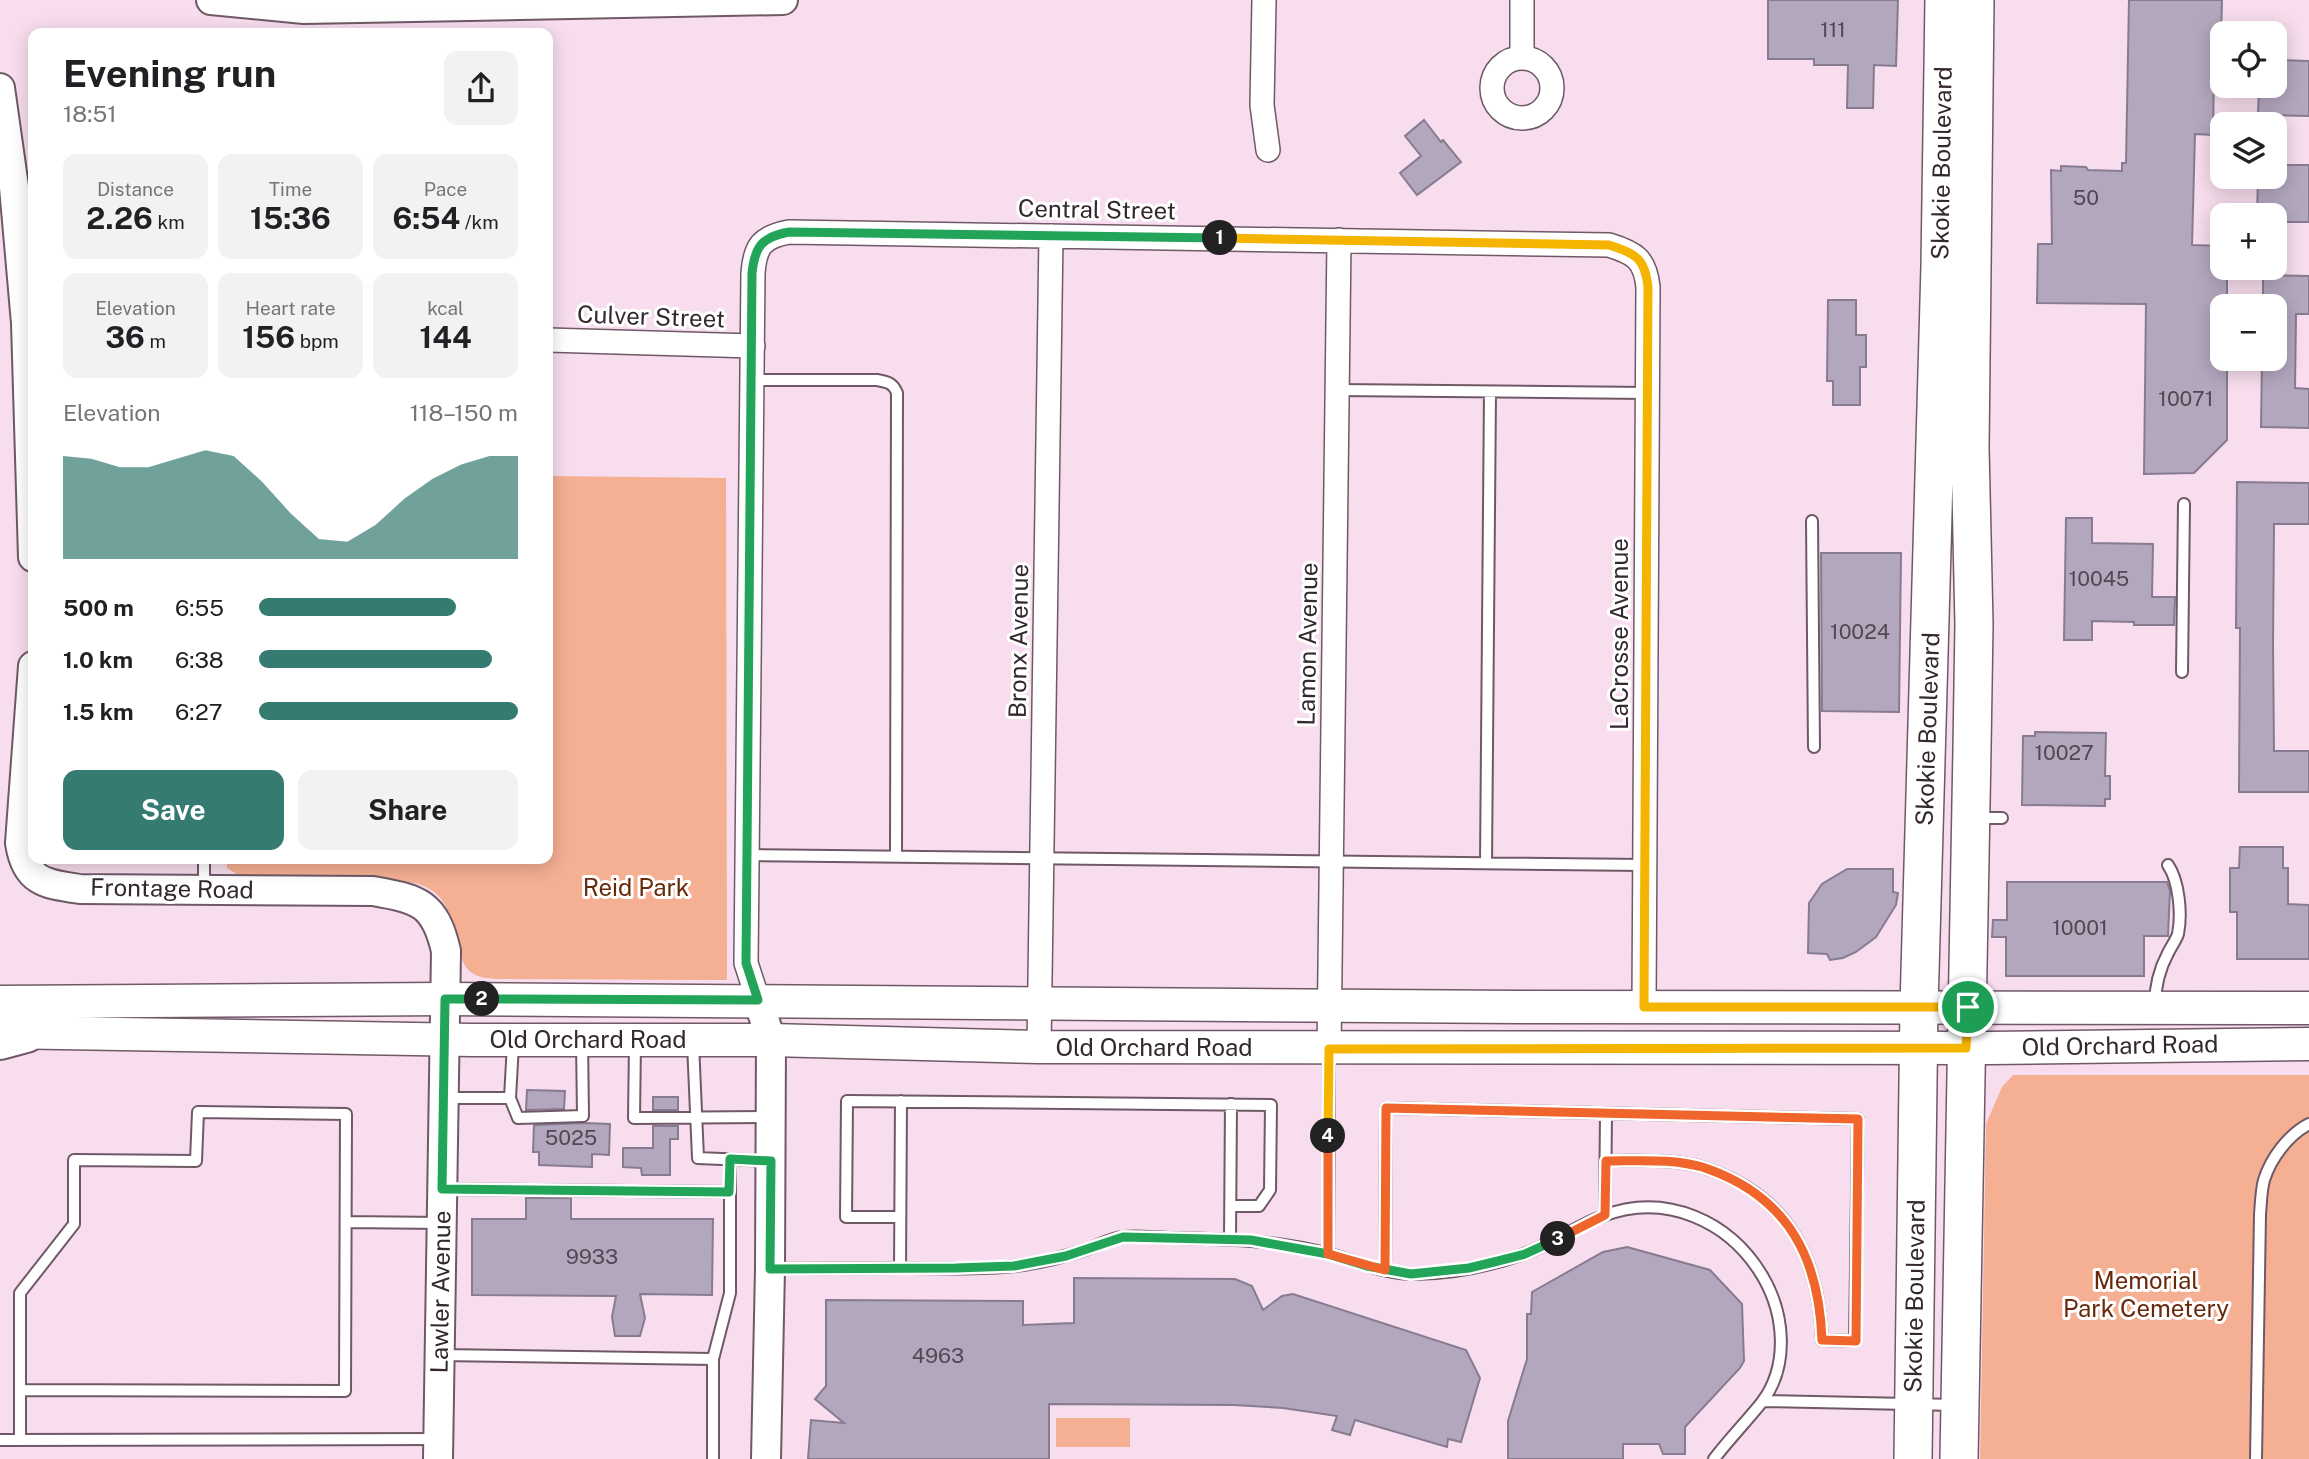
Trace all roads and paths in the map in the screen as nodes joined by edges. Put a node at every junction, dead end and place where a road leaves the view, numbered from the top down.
1 (211, 0) edge
2 (783, 0) edge
3 (1264, 0) edge
4 (1522, 0) edge
5 (1944, 0) edge
6 (1975, 0) edge
7 (625, 1) edge
8 (1522, 58) dead end
9 (0, 88) edge
10 (1268, 150) dead end
11 (1051, 236) junction
12 (1339, 240) junction
13 (1642, 262) joint
14 (553, 340) edge
15 (753, 346) junction
16 (753, 380) junction
17 (28, 390) edge
18 (1337, 390) junction
19 (1490, 392) junction
20 (1648, 393) junction
21 (2184, 504) dead end
22 (1812, 521) dead end
23 (2182, 672) dead end
24 (28, 735) edge
25 (1814, 747) dead end
26 (747, 855) junction
27 (896, 856) junction
28 (1042, 857) junction
29 (1331, 860) junction
30 (1486, 863) junction
31 (204, 864) edge
32 (1645, 864) junction
33 (2168, 865) dead end
34 (204, 890) junction
35 (445, 999) junction
36 (758, 1000) junction
37 (0, 1002) edge
38 (1039, 1003) junction
39 (1329, 1004) junction
40 (1644, 1007) junction
41 (1919, 1007) junction
42 (1968, 1007) junction
43 (2155, 1007) junction
44 (2309, 1008) edge
45 (9, 1035) edge
46 (444, 1039) junction
47 (513, 1040) junction
48 (582, 1040) junction
49 (636, 1040) junction
50 (692, 1040) junction
51 (771, 1040) junction
52 (2309, 1044) edge
53 (1039, 1047) junction
54 (1919, 1048) junction
55 (1966, 1048) junction
56 (1329, 1049) junction
57 (443, 1098) junction
58 (510, 1098) junction
59 (901, 1101) junction
60 (1231, 1104) junction
61 (1606, 1114) junction
62 (771, 1117) junction
63 (696, 1118) junction
64 (2309, 1124) edge
65 (730, 1159) junction
66 (771, 1161) junction
67 (1606, 1161) junction
68 (442, 1189) junction
69 (729, 1192) junction
70 (1231, 1206) junction
71 (1605, 1215) junction
72 (899, 1217) junction
73 (346, 1222) junction
74 (442, 1223) junction
75 (1230, 1240) junction
76 (1328, 1254) junction
77 (900, 1268) junction
78 (770, 1269) junction
79 (1385, 1270) junction
80 (440, 1355) junction
81 (713, 1359) junction
82 (20, 1390) junction
83 (1763, 1401) junction
84 (1914, 1404) junction
85 (1960, 1405) junction
86 (20, 1439) junction
87 (0, 1440) edge
88 (439, 1449) edge
89 (713, 1459) edge
90 (766, 1459) edge
91 (1714, 1459) edge
92 (1913, 1459) edge
93 (1959, 1459) edge
94 (2256, 1459) edge

1 - 7 street
2 - 7 street
3 - 10 street
4 - 8 street
5 - 41 main road, Skokie Boulevard
6 - 42 main road, Skokie Boulevard
9 - 17 street
11 - 12 street, Central Street
11 - 15 street, Central Street
11 - 28 street, Bronx Avenue
12 - 13 street, Central Street
12 - 18 street, Lamon Avenue
13 - 20 street, LaCrosse Avenue
14 - 15 street, Culver Street
15 - 16 street
16 - 26 street
16 - 27 lane
18 - 19 lane
18 - 29 street, Lamon Avenue
19 - 20 lane
19 - 30 lane
20 - 32 street, LaCrosse Avenue
21 - 23 lane
22 - 25 lane
24 - 34 street, Frontage Road
26 - 27 lane
26 - 36 street
27 - 28 lane
28 - 29 lane
28 - 38 street, Bronx Avenue
29 - 30 lane
29 - 39 street, Lamon Avenue
30 - 32 lane
31 - 34 lane
32 - 40 street, LaCrosse Avenue
33 - 43 lane
34 - 35 street, Frontage Road
35 - 36 main road, Old Orchard Road
35 - 37 main road, Old Orchard Road
35 - 46 street, Lawler Avenue
36 - 38 main road, Old Orchard Road
36 - 51 street
38 - 39 main road, Old Orchard Road
38 - 53 street, Bronx Avenue
39 - 40 main road, Old Orchard Road
39 - 56 street, Lamon Avenue
40 - 41 main road, Old Orchard Road
41 - 42 main road, Old Orchard Road
41 - 54 main road, Skokie Boulevard
42 - 43 main road, Old Orchard Road
42 - 55 main road, Skokie Boulevard
43 - 44 main road, Old Orchard Road
45 - 46 main road, Old Orchard Road
46 - 47 main road, Old Orchard Road
46 - 57 street, Lawler Avenue
47 - 48 main road, Old Orchard Road
47 - 58 lane
48 - 49 main road, Old Orchard Road
48 - 58 lane
49 - 50 main road, Old Orchard Road
49 - 63 lane
50 - 51 main road, Old Orchard Road
50 - 63 lane
51 - 53 main road, Old Orchard Road
51 - 62 street
52 - 55 main road, Old Orchard Road
53 - 56 main road, Old Orchard Road
54 - 55 main road, Old Orchard Road
54 - 56 main road, Old Orchard Road
54 - 84 main road, Skokie Boulevard
55 - 85 main road, Skokie Boulevard
56 - 76 lane
57 - 58 lane
57 - 68 street, Lawler Avenue
59 - 60 lane
59 - 72 lane
59 - 72 lane
60 - 70 lane
60 - 70 lane
61 - 67 lane
61 - 67 lane
61 - 79 lane
62 - 63 lane
62 - 66 street
63 - 65 lane
64 - 94 lane
65 - 66 lane
65 - 69 lane
66 - 78 street
67 - 71 lane
68 - 69 lane
68 - 74 street, Lawler Avenue
69 - 81 lane
70 - 75 lane
71 - 79 lane
71 - 83 lane
72 - 77 lane
73 - 74 lane
73 - 82 lane
73 - 82 lane
74 - 80 street, Lawler Avenue
75 - 76 lane
75 - 77 lane
76 - 79 lane
77 - 78 lane
78 - 90 street
80 - 81 lane
80 - 88 street, Lawler Avenue
81 - 89 lane
82 - 86 lane
83 - 84 lane
83 - 91 lane
84 - 85 lane
84 - 92 main road, Skokie Boulevard
85 - 93 main road, Skokie Boulevard
86 - 87 lane
86 - 88 lane

